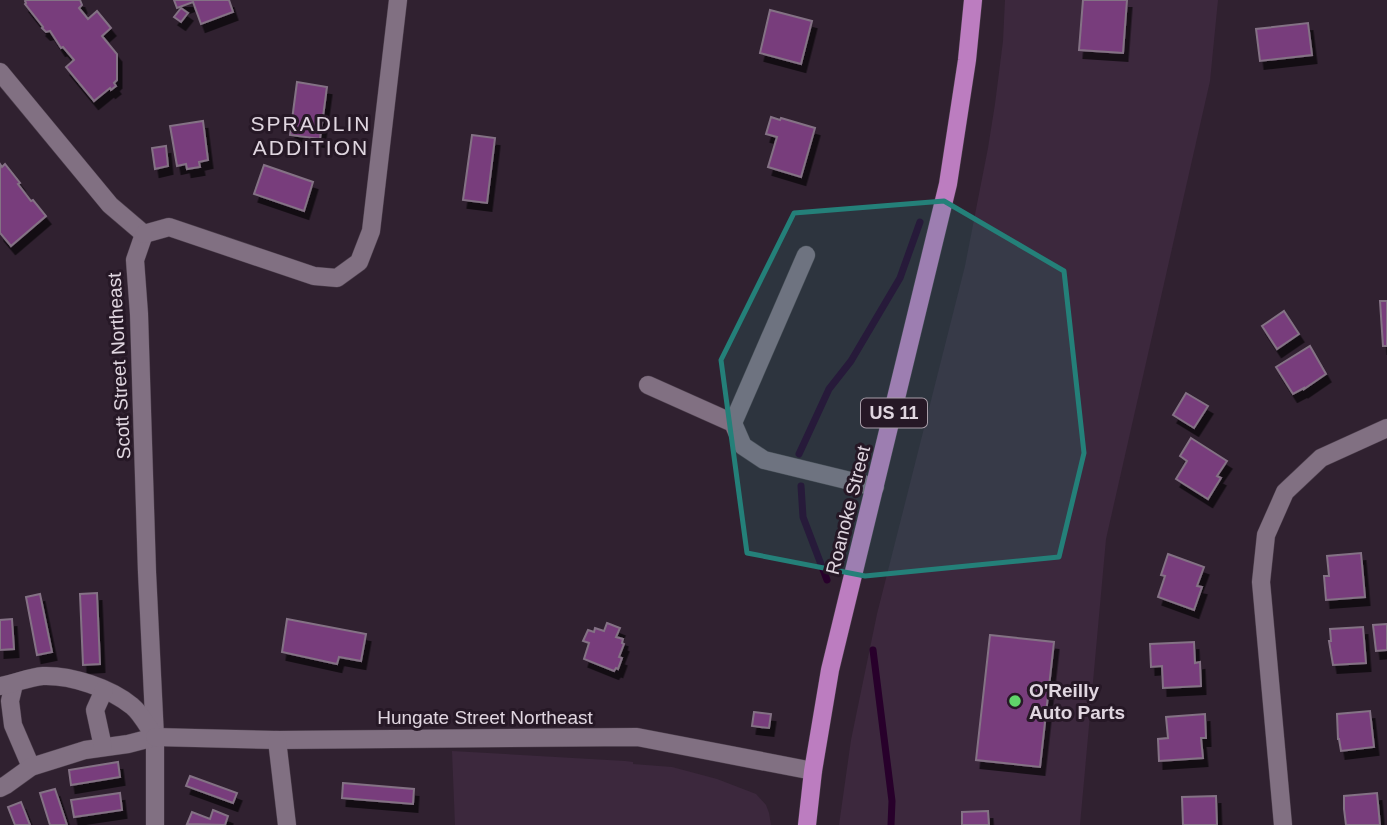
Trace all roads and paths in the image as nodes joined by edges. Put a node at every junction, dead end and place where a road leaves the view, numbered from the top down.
1 (398, 0) edge
2 (973, 0) edge
3 (0, 72) edge
4 (144, 233) junction
5 (806, 255) dead end
6 (648, 385) dead end
7 (733, 423) junction
8 (1387, 428) edge
9 (875, 487) junction
10 (7, 685) edge
11 (104, 690) junction
12 (155, 737) junction
13 (277, 740) junction
14 (103, 747) junction
15 (31, 767) junction
16 (813, 771) junction
17 (0, 788) edge
18 (155, 825) edge
19 (288, 825) edge
20 (807, 825) edge
21 (1283, 825) edge

1 - 4 street
2 - 9 main road, Roanoke Street / US 11
3 - 4 street
4 - 12 street, Scott Street Northeast
5 - 7 street
6 - 7 street
7 - 9 street
8 - 21 street
9 - 16 main road, Roanoke Street / US 11
10 - 11 street
10 - 15 street
11 - 12 street
11 - 14 street
12 - 13 street, Hungate Street Northeast
12 - 14 street, Hungate Street Northeast
12 - 18 street, Scott Street Northeast
13 - 16 street, Hungate Street Northeast
13 - 19 street
14 - 15 street, Hungate Street Northeast
15 - 17 street, Hungate Street Northeast
16 - 20 main road, Roanoke Street / US 11

